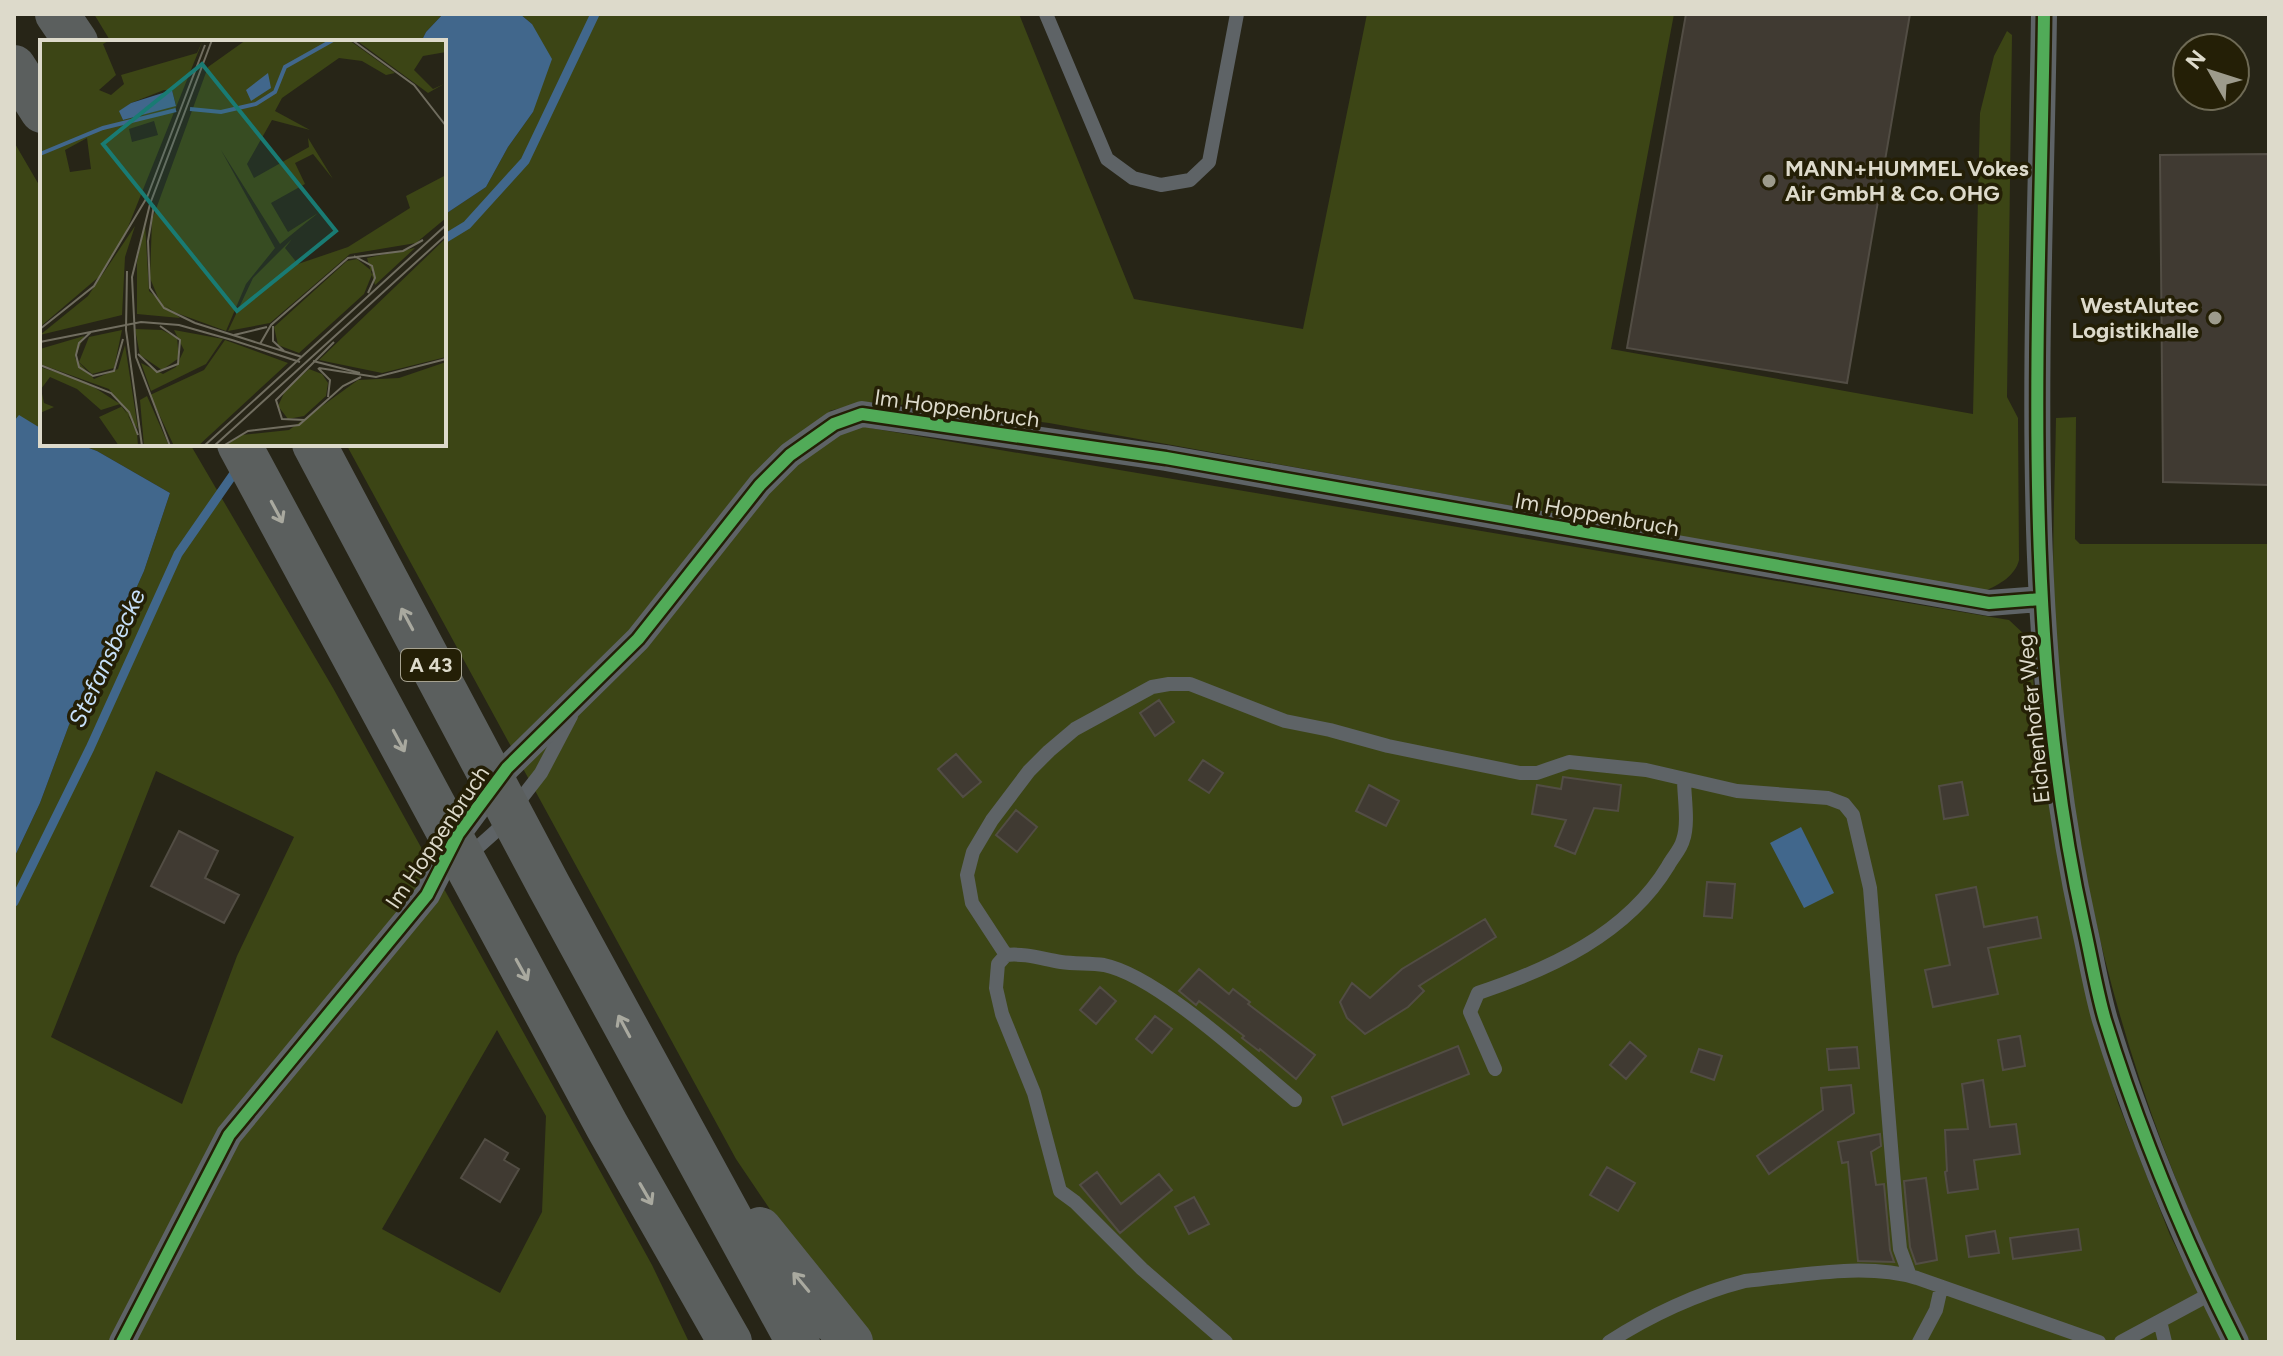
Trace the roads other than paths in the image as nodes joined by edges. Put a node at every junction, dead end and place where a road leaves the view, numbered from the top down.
1 (57, 14) edge
2 (1046, 14) edge
3 (1237, 14) edge
4 (2044, 14) edge
5 (75, 40) edge
6 (14, 67) edge
7 (40, 108) edge
8 (240, 446) edge
9 (315, 446) edge
10 (2041, 599) junction
11 (1684, 779) junction
12 (1006, 955) junction
13 (1495, 1069) dead end
14 (661, 1094) junction
15 (1295, 1100) dead end
16 (1910, 1276) junction
17 (1941, 1288) junction
18 (2212, 1293) junction
19 (2160, 1321) junction
20 (122, 1342) edge
21 (730, 1342) edge
22 (798, 1342) edge
23 (851, 1342) edge
24 (1226, 1342) edge
25 (1609, 1342) edge
26 (1919, 1342) edge
27 (2099, 1342) edge
28 (2121, 1342) edge
29 (2165, 1342) edge
30 (2236, 1342) edge

1 - 5 highway
2 - 3 lane
4 - 10 street, Eichenhofer Weg
6 - 7 highway
8 -> 21 highway, A 43
14 -> 9 highway, A 43
10 - 18 street, Eichenhofer Weg
10 - 20 street, Im Hoppenbruch
11 - 12 lane
11 - 13 lane
11 - 16 lane
12 - 15 lane
12 - 24 lane
14 - 22 highway, A 43
23 -> 14 highway
16 - 17 lane
16 - 25 lane
17 - 26 lane
17 - 27 lane
18 - 19 lane
18 - 30 street, Eichenhofer Weg
19 - 28 lane
19 - 29 lane

